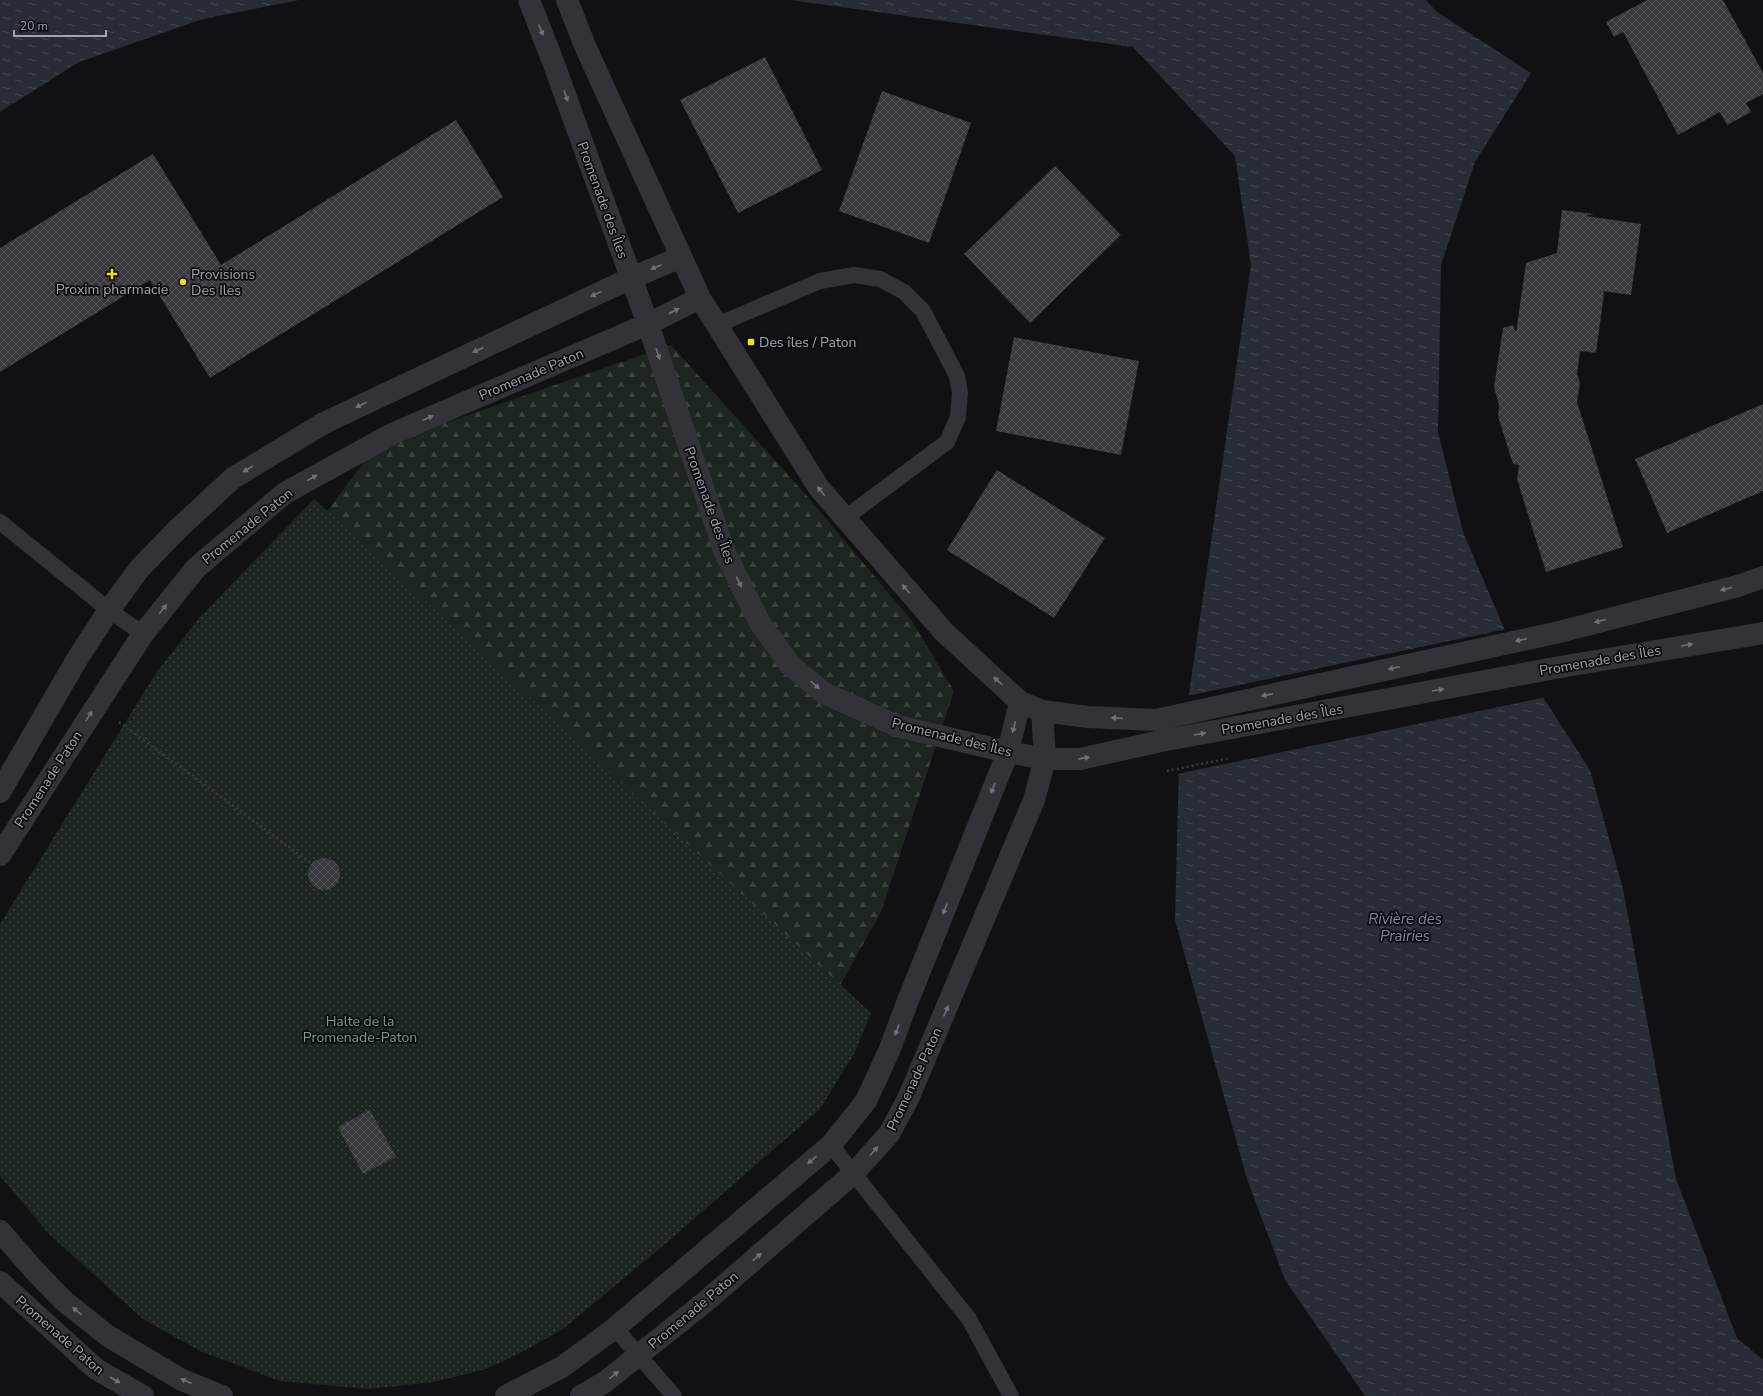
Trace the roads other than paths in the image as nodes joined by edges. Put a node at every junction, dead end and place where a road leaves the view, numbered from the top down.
1 (529, 0) edge
2 (567, 0) edge
3 (680, 257) junction
4 (631, 278) junction
5 (700, 298) junction
6 (648, 324) junction
7 (717, 325) junction
8 (845, 518) junction
9 (0, 522) edge
10 (1763, 577) edge
11 (109, 610) junction
12 (1763, 632) edge
13 (143, 634) junction
14 (1020, 702) junction
15 (1042, 711) junction
16 (1008, 752) junction
17 (1045, 759) junction
18 (0, 792) edge
19 (0, 855) edge
20 (831, 1145) junction
21 (854, 1173) junction
22 (0, 1231) edge
23 (0, 1282) edge
24 (615, 1328) junction
25 (639, 1355) junction
26 (143, 1396) edge
27 (222, 1396) edge
28 (506, 1396) edge
29 (581, 1396) edge
30 (674, 1396) edge
31 (1011, 1396) edge

1 -> 4 street, Promenade des Îles
2 - 3 street, Promenade des Îles
3 -> 4 street
3 - 5 street, Promenade des Îles
4 - 6 street, Promenade des Îles
4 -> 11 street
6 -> 5 street, Promenade Paton
5 - 7 street, Promenade des Îles
13 -> 6 street, Promenade Paton
6 -> 16 street, Promenade des Îles
8 -> 7 street, Promenade des Îles
7 - 8 lane
14 -> 8 street, Promenade des Îles
9 - 11 lane
10 -> 15 street, Promenade des Îles
11 - 13 lane
11 - 18 street
17 -> 12 street, Promenade des Îles
19 -> 13 street, Promenade Paton
14 - 15 street, Promenade des Îles
14 -> 16 street
15 - 17 street, Promenade Paton
16 - 17 street, Promenade des Îles
16 -> 20 street
21 -> 17 street, Promenade Paton
20 - 21 lane
20 -> 24 street
25 -> 21 street, Promenade Paton
21 - 31 lane
27 -> 22 street, Promenade Paton
23 -> 26 street, Promenade Paton
24 - 25 lane, Promenade Paton
24 - 28 street
29 -> 25 street, Promenade Paton
25 - 30 lane

